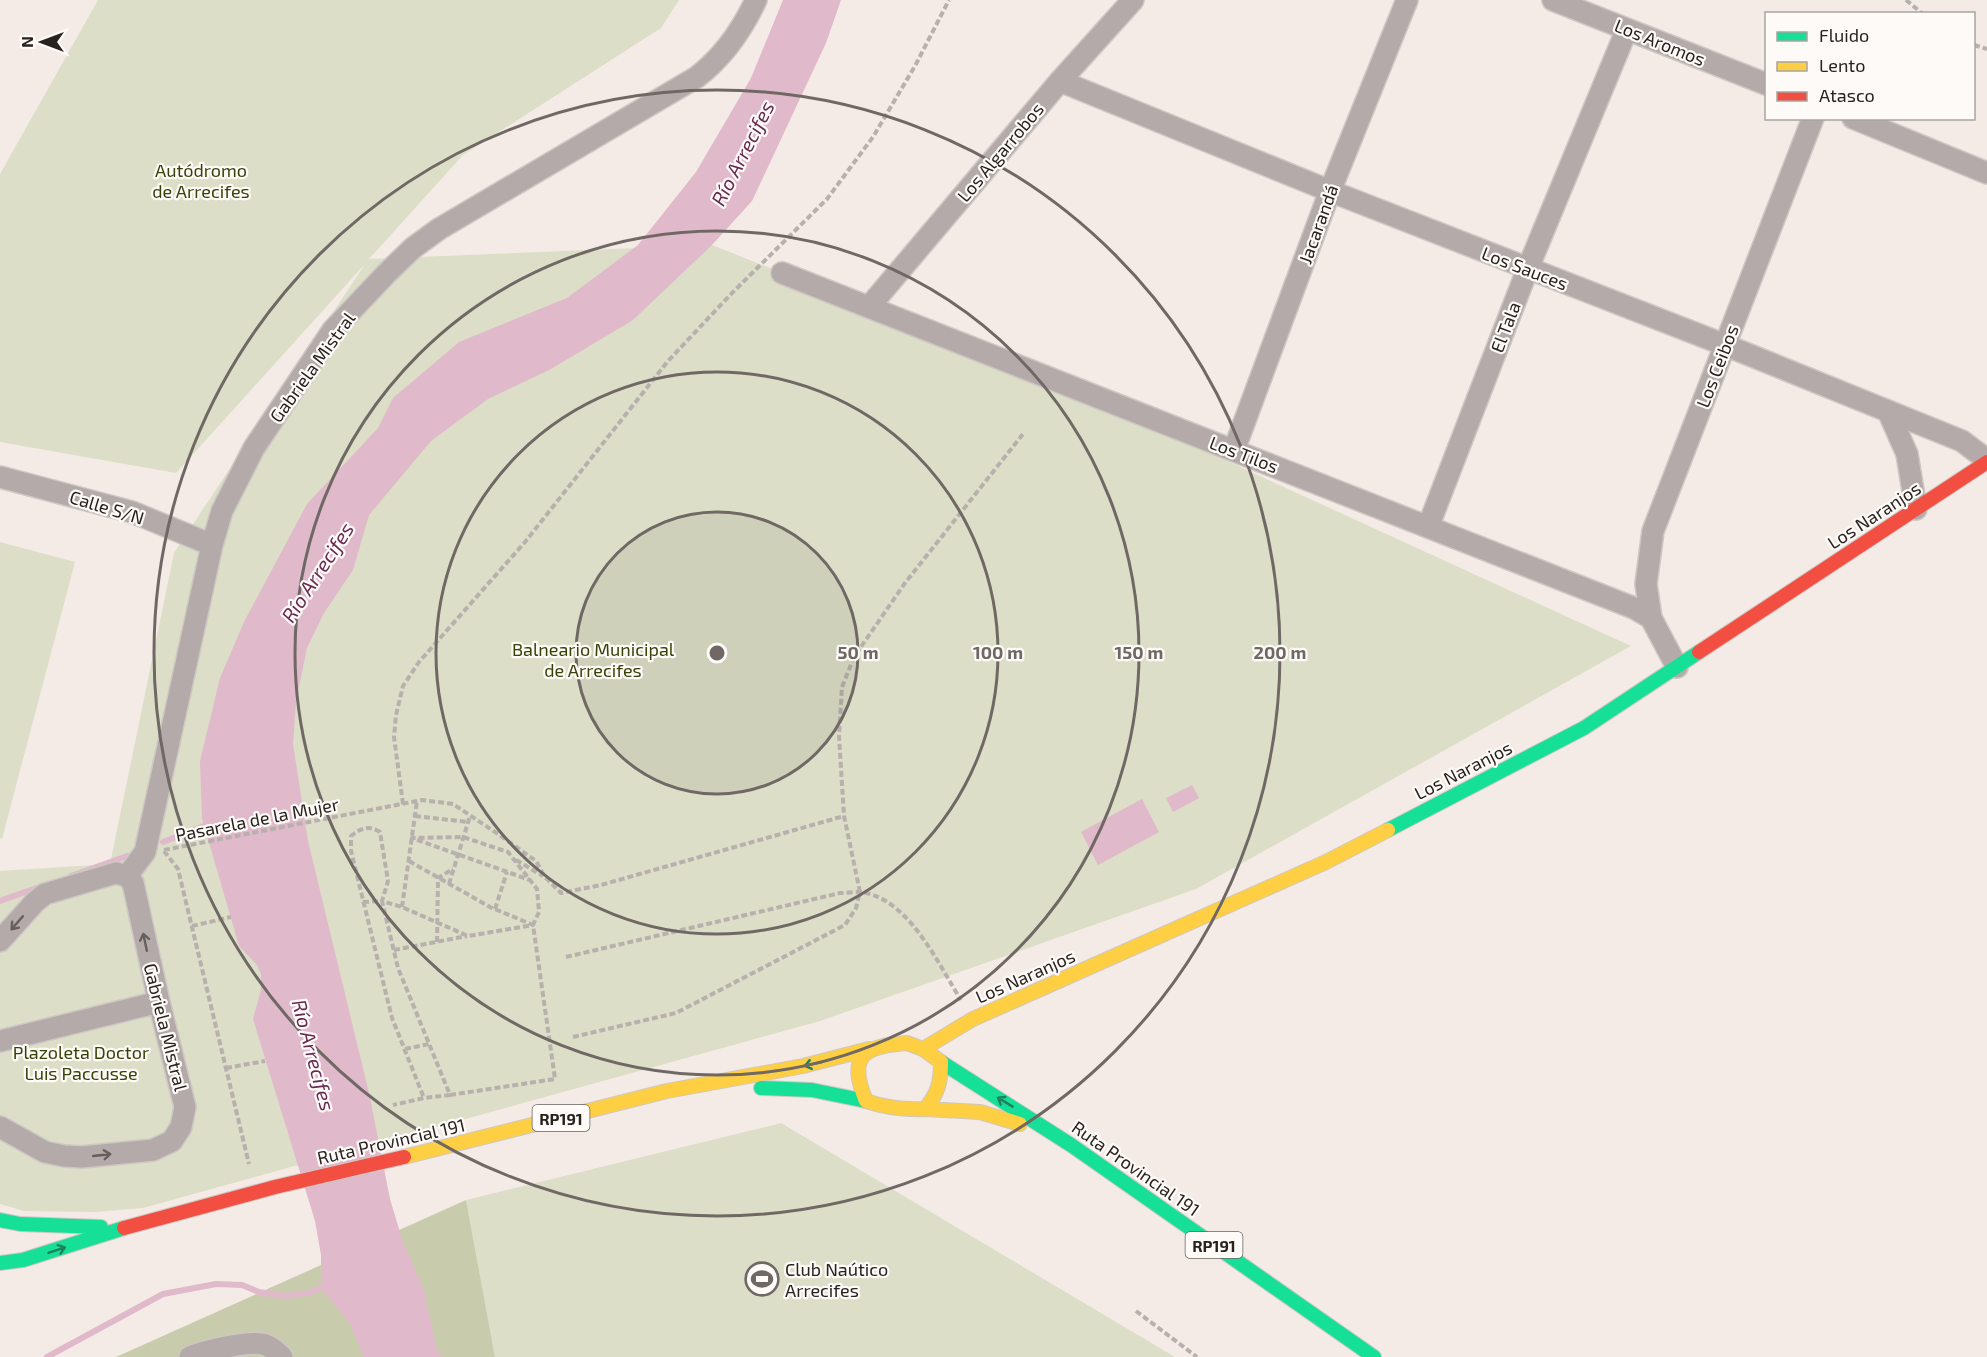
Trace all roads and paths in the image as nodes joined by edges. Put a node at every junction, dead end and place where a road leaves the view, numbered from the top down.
1 (756, 0) edge
2 (950, 0) edge
3 (1133, 0) edge
4 (1407, 0) edge
5 (1553, 0) edge
6 (1906, 0) edge
7 (1921, 12) edge
8 (1627, 29) junction
9 (1060, 81) junction
10 (1765, 83) edge
11 (1812, 120) edge
12 (1858, 120) edge
13 (1987, 173) edge
14 (1330, 191) junction
15 (1528, 268) junction
16 (782, 273) dead end
17 (869, 307) junction
18 (1725, 345) junction
19 (1888, 411) junction
20 (1023, 434) dead end
21 (1234, 450) junction
22 (1987, 461) edge
23 (0, 477) edge
24 (1916, 509) junction
25 (1428, 526) junction
26 (212, 545) junction
27 (1651, 618) junction
28 (1677, 667) junction
29 (417, 801) junction
30 (403, 804) junction
31 (470, 815) junction
32 (415, 816) junction
33 (844, 816) junction
34 (468, 822) junction
35 (463, 837) junction
36 (412, 838) junction
37 (154, 851) junction
38 (458, 855) junction
39 (513, 858) junction
40 (409, 861) junction
41 (453, 869) junction
42 (507, 872) junction
43 (127, 876) junction
44 (545, 877) junction
45 (438, 878) junction
46 (530, 880) junction
47 (449, 884) junction
48 (860, 892) junction
49 (382, 901) junction
50 (363, 902) junction
51 (402, 907) junction
52 (495, 909) junction
53 (231, 917) dead end
54 (438, 923) junction
55 (533, 925) junction
56 (192, 926) junction
57 (468, 936) junction
58 (0, 941) edge
59 (437, 942) junction
60 (394, 950) junction
61 (566, 957) dead end
62 (159, 1002) junction
63 (973, 1019) junction
64 (573, 1037) dead end
65 (0, 1041) edge
66 (429, 1044) junction
67 (405, 1049) junction
68 (869, 1049) junction
69 (923, 1049) junction
70 (266, 1061) dead end
71 (941, 1062) junction
72 (226, 1068) junction
73 (667, 1091) junction
74 (450, 1095) junction
75 (424, 1098) junction
76 (866, 1101) junction
77 (393, 1105) dead end
78 (925, 1109) junction
79 (0, 1127) edge
80 (1054, 1133) junction
81 (249, 1164) dead end
82 (0, 1220) edge
83 (20, 1224) junction
84 (124, 1228) junction
85 (0, 1237) edge
86 (0, 1263) edge
87 (1136, 1311) dead end
88 (190, 1357) edge
89 (282, 1357) edge
90 (1197, 1357) edge
91 (1374, 1357) edge

1 - 26 street, Gabriela Mistral
2 - 30 path
3 - 9 street, Los Algarrobos
4 - 14 street, Jacarandá
5 - 8 street, Los Aromos
6 - 7 path
8 - 10 street, Los Aromos
8 - 15 street, El Tala
9 - 14 street, Los Sauces
9 - 17 street, Los Algarrobos
11 - 18 street, Los Ceibos
12 - 13 street
14 - 15 street, Los Sauces
14 - 21 street, Jacarandá
15 - 18 street, Los Sauces
15 - 25 street, El Tala
16 - 17 street, Los Tilos
17 - 21 street, Los Tilos
18 - 19 street, Los Sauces
18 - 27 street, Los Ceibos
19 - 22 street, Los Sauces
19 - 24 street
20 - 33 path
21 - 25 street, Los Tilos
22 - 24 main road, Los Naranjos
23 - 26 street, Calle S/N
24 - 28 main road, Los Naranjos
25 - 27 street, Los Tilos
26 - 37 street, Gabriela Mistral
27 - 28 street
28 - 63 main road, Los Naranjos
29 - 30 path, Pasarela de la Mujer
29 - 31 path, Pasarela de la Mujer
29 - 32 path
30 - 37 path, Pasarela de la Mujer
31 - 34 path
31 - 44 path, Pasarela de la Mujer
32 - 34 path
32 - 36 path
33 - 44 path
33 - 48 path
34 - 35 path
35 - 36 path
35 - 38 path
35 - 39 path
36 - 38 path
36 - 40 path
37 - 43 street, Gabriela Mistral
37 - 56 path
38 - 41 path
38 - 42 path
39 - 44 path
39 - 46 path
40 - 45 path
40 - 51 path
41 - 45 path
41 - 47 path
42 - 46 path
42 - 52 path
43 -> 58 street
62 -> 43 street, Gabriela Mistral
45 - 47 path
45 - 54 path
46 - 55 path
47 - 52 path
48 - 61 path
48 - 63 path
48 - 64 path
49 - 50 path
49 - 50 path
49 - 51 path
49 - 60 path
50 - 67 path
51 - 54 path
52 - 55 path
53 - 56 path
54 - 57 path
54 - 59 path
55 - 57 path
55 - 74 path
56 - 72 path
57 - 59 path
59 - 60 path
60 - 66 path
62 - 65 street
79 -> 62 street, Gabriela Mistral
63 - 69 main road, Los Naranjos
66 - 67 path
66 - 74 path
67 - 75 path
68 - 69 main road, RP191
68 -> 73 main road, Ruta Provincial 191 / RP191
68 - 76 main road
69 - 71 main road, RP191
70 - 72 path
71 - 78 main road
80 -> 71 main road, Ruta Provincial 191 / RP191
72 - 81 path
73 - 76 main road, Ruta Provincial 191 / RP191
73 - 84 main road, Ruta Provincial 191 / RP191
74 - 75 path
75 - 77 path
76 - 78 main road, RP191
78 - 80 main road, Ruta Provincial 191 / RP191
80 - 91 main road, Ruta Provincial 191 / RP191
82 - 83 main road, RP191
83 - 84 main road, RP191
83 - 85 main road
86 -> 84 main road, Ruta Provincial 191
87 - 90 path
88 - 89 street

